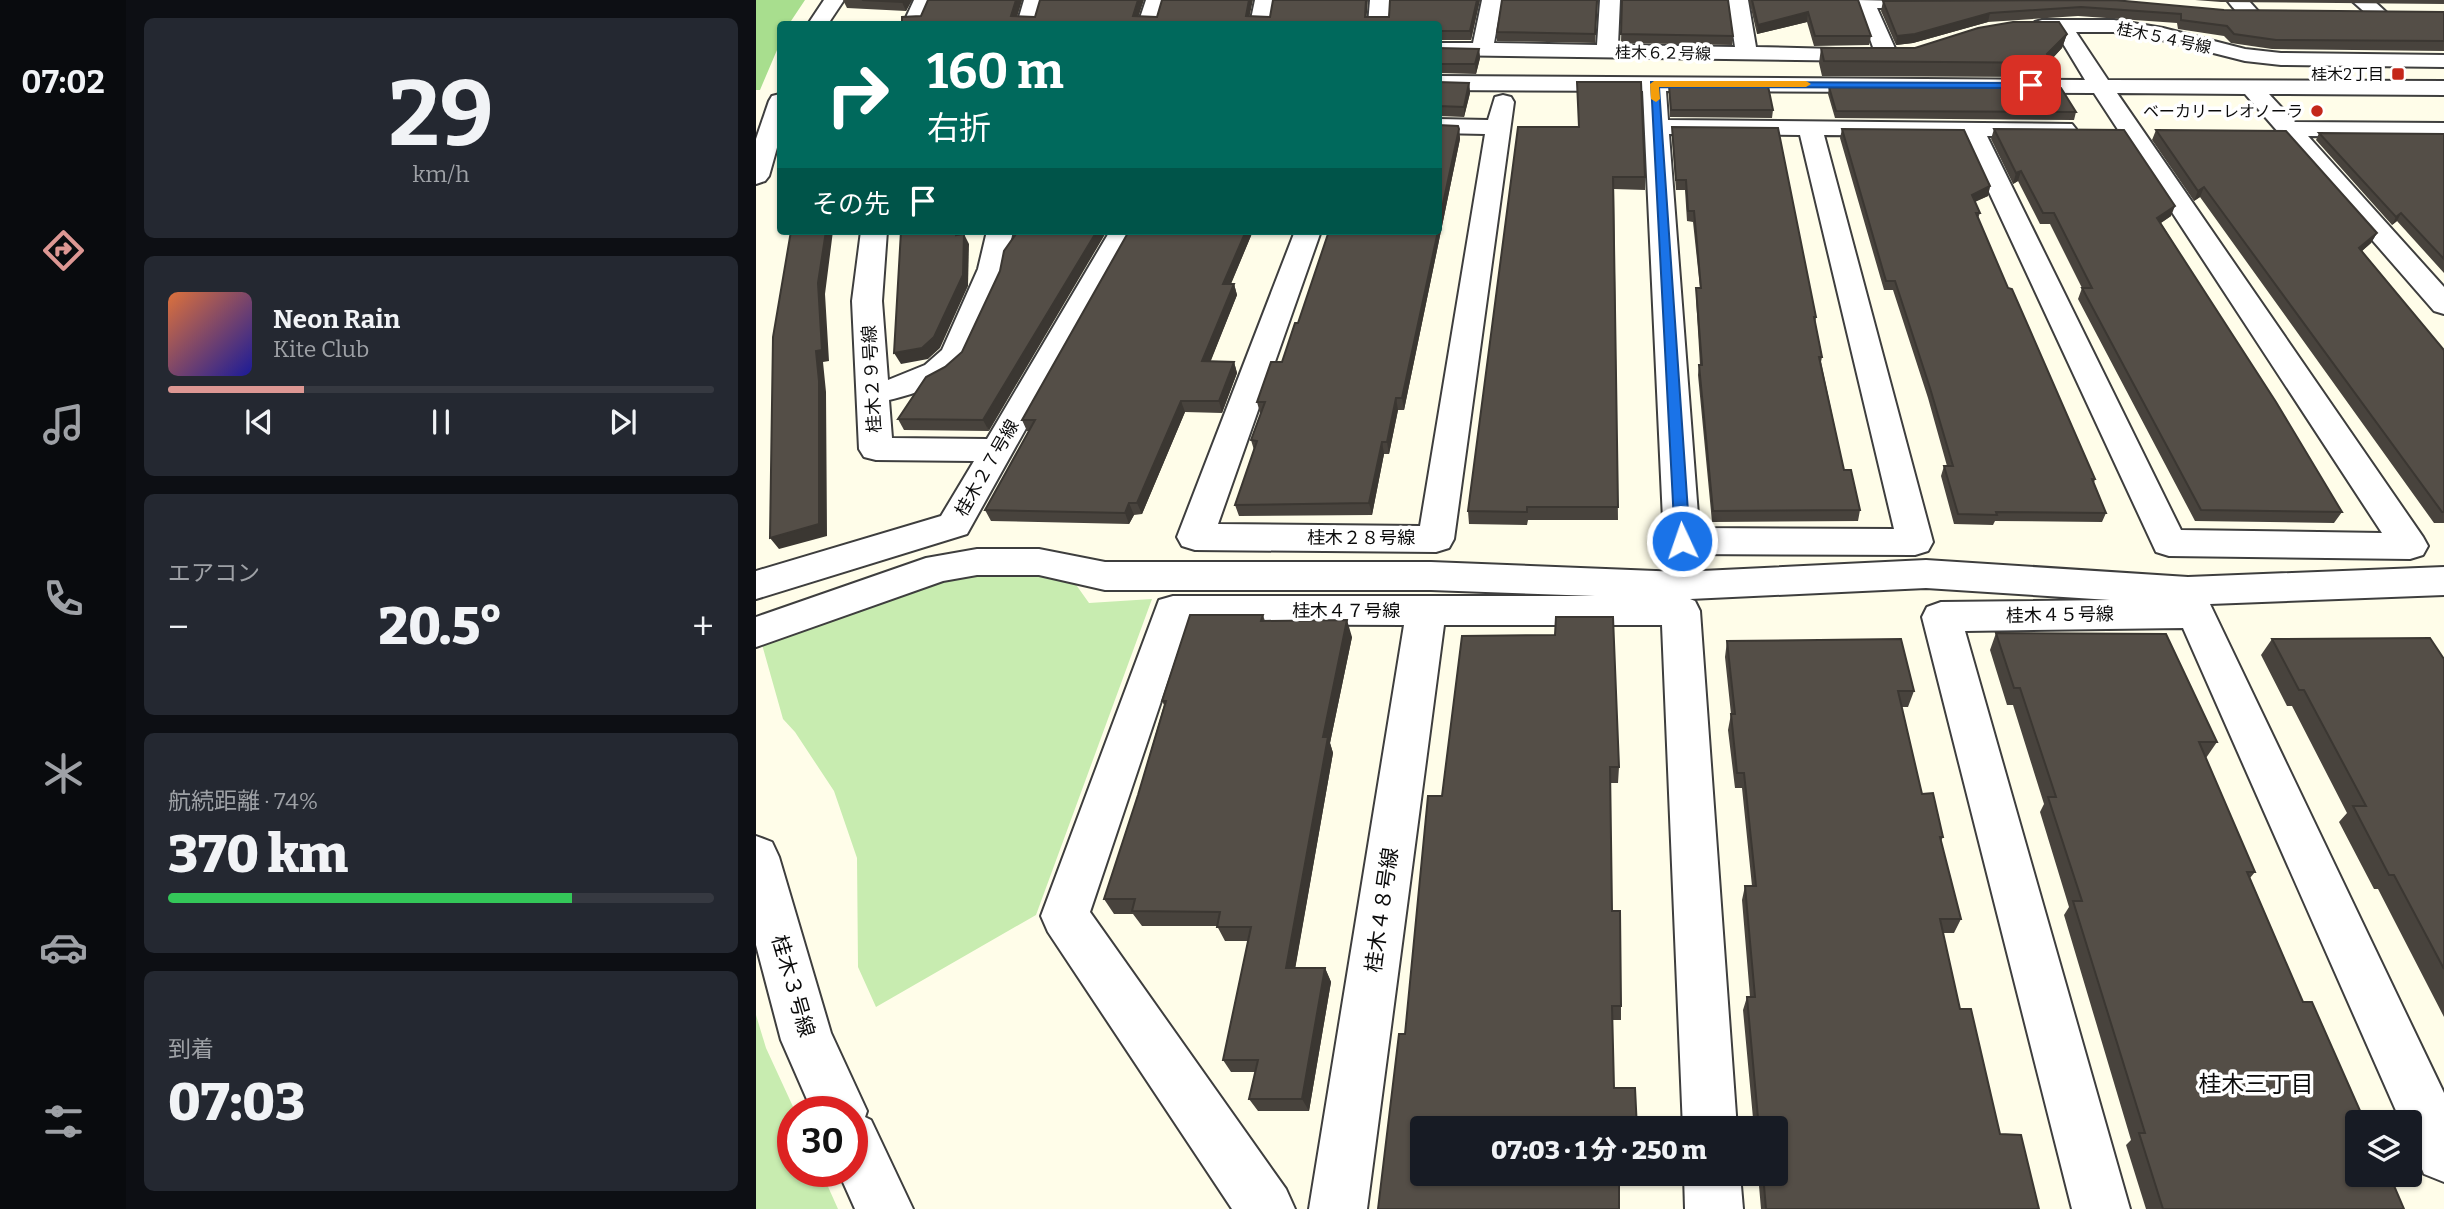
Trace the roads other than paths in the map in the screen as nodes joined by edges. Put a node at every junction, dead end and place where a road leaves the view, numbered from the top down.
1 (834, 0) edge
2 (924, 0) edge
3 (1034, 0) edge
4 (1156, 0) edge
5 (1265, 0) edge
6 (1380, 0) edge
7 (1492, 0) edge
8 (1610, 0) edge
9 (1738, 0) edge
10 (1864, 1) edge
11 (1960, 2) edge
12 (2235, 7) edge
13 (2272, 11) edge
14 (820, 21) edge
15 (914, 21) edge
16 (1028, 21) edge
17 (1149, 21) edge
18 (1261, 21) edge
19 (1378, 21) edge
20 (2062, 26) junction
21 (2022, 27) edge
22 (1442, 49) edge
23 (1482, 50) junction
24 (1607, 52) junction
25 (1912, 54) edge
26 (1747, 55) junction
27 (1887, 55) junction
28 (2444, 61) edge
29 (1442, 83) edge
30 (1507, 83) junction
31 (1654, 84) junction
32 (2100, 86) junction
33 (2251, 87) junction
34 (2444, 88) edge
35 (773, 107) edge
36 (1442, 127) edge
37 (1498, 127) junction
38 (1658, 127) junction
39 (1810, 128) junction
40 (1971, 128) junction
41 (2107, 130) junction
42 (2287, 130) junction
43 (2444, 130) edge
44 (756, 176) edge
45 (874, 235) edge
46 (1121, 235) edge
47 (1307, 235) edge
48 (1008, 244) edge
49 (2444, 305) edge
50 (873, 394) junction
51 (997, 450) junction
52 (2444, 581) edge
53 (756, 585) edge
54 (1426, 611) junction
55 (756, 632) edge
56 (756, 857) edge
57 (833, 1096) edge
58 (1709, 1116) edge
59 (2444, 1154) edge
60 (868, 1174) edge
61 (1713, 1186) edge
62 (884, 1209) edge
63 (1266, 1209) edge
64 (1338, 1209) edge
65 (1714, 1209) edge
66 (2101, 1209) edge

1 - 14 street
2 - 15 street
3 - 16 street
4 - 17 street
5 - 18 street
6 - 19 street
7 - 23 street
8 - 24 street
9 - 26 street
10 - 11 street
10 - 27 street
12 - 13 street
20 - 21 street, 桂木５４号線
20 - 28 street, 桂木５４号線
20 - 32 street
22 - 23 street, 桂木６２号線
23 - 24 street, 桂木６２号線
24 - 26 street, 桂木６２号線
25 - 27 street
26 - 27 street, 桂木６２号線
29 - 30 street
30 - 31 street
30 - 37 street
31 - 32 street
31 - 38 street
32 - 33 street
32 - 41 street
33 - 34 street
33 - 42 street
35 - 44 street
36 - 37 street
37 - 47 street, 桂木２８号線
38 - 39 street
38 - 39 street
39 - 40 street
40 - 41 street
40 - 41 street
42 - 43 street
42 - 49 street
45 - 50 street, 桂木２９号線
46 - 51 street, 桂木２７号線
48 - 50 street
50 - 51 street, 桂木２９号線
51 - 53 street, 桂木２７号線
52 - 55 street
54 - 58 street, 桂木４７号線
54 - 63 street, 桂木４７号線
54 - 64 street, 桂木４８号線
56 - 57 street, 桂木３号線
59 - 66 street, 桂木４５号線
60 - 62 street
61 - 65 street

